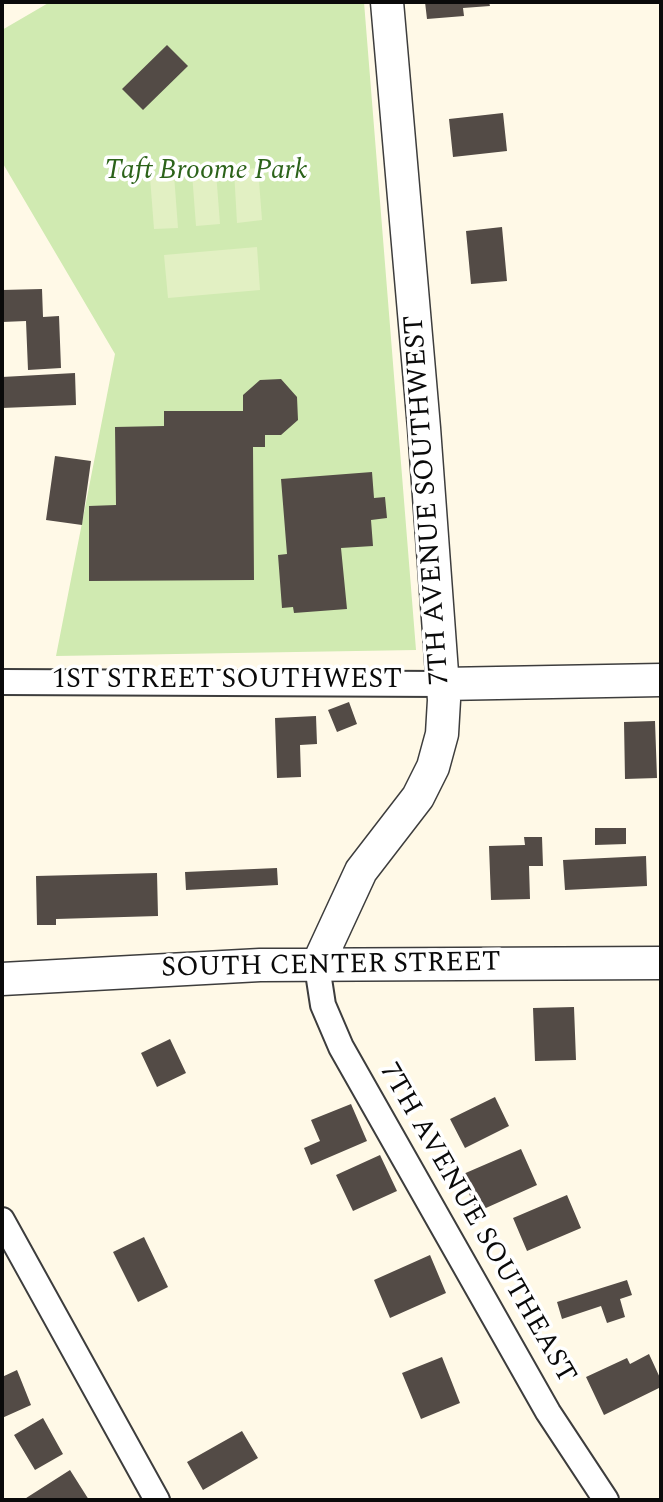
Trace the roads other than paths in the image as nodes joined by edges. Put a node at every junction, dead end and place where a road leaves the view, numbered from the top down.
1 (387, 2) edge
2 (661, 680) edge
3 (2, 682) edge
4 (443, 684) junction
5 (661, 962) edge
6 (317, 966) junction
7 (2, 979) edge
8 (2, 1220) edge
9 (157, 1500) edge
10 (606, 1500) edge

1 - 4 street, 7TH AVENUE SOUTHWEST
2 - 4 street, 1ST STREET SOUTHWEST
3 - 4 street, 1ST STREET SOUTHWEST
4 - 6 street, 7TH AVENUE SOUTHWEST
5 - 6 street, SOUTH CENTER STREET
6 - 7 street, SOUTH CENTER STREET
6 - 10 street, 7TH AVENUE SOUTHEAST
8 - 9 street

